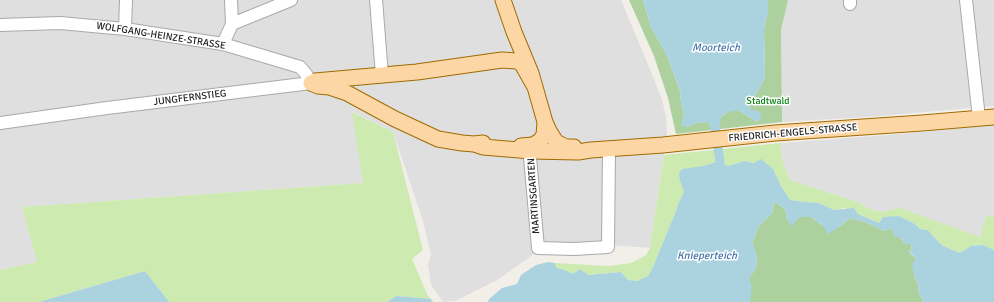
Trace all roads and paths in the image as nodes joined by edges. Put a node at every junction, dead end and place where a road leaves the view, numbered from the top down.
1 (126, 0) edge
2 (231, 0) edge
3 (291, 0) edge
4 (376, 0) edge
5 (503, 0) edge
6 (966, 0) edge
7 (232, 24) junction
8 (0, 25) edge
9 (125, 29) junction
10 (514, 32) junction
11 (223, 44) junction
12 (502, 60) junction
13 (381, 75) junction
14 (311, 83) junction
15 (535, 87) junction
16 (374, 108) junction
17 (994, 117) edge
18 (979, 118) junction
19 (544, 122) junction
20 (0, 123) edge
21 (531, 148) junction
22 (609, 149) junction
23 (591, 150) junction

1 - 9 street
2 - 7 street
3 - 7 street
4 - 13 street
5 - 10 main road
6 - 18 street
7 - 11 street
8 - 9 street, WOLFGANG-HEINZE-STRASSE
9 - 11 street, WOLFGANG-HEINZE-STRASSE
10 - 12 main road
10 - 15 main road
11 - 14 street, WOLFGANG-HEINZE-STRASSE
12 - 13 main road, JUNGFERNSTIEG
12 - 15 main road, JUNGFERNSTIEG
13 - 14 main road, JUNGFERNSTIEG
13 - 16 main road
14 - 16 main road
14 - 20 street, JUNGFERNSTIEG
15 - 19 main road
16 - 21 main road, FRIEDRICH-ENGELS-STRASSE
17 - 18 main road, FRIEDRICH-ENGELS-STRASSE
18 - 22 main road, FRIEDRICH-ENGELS-STRASSE
19 - 21 main road
19 - 23 main road, FRIEDRICH-ENGELS-STRASSE
21 - 22 street, MARTINSGARTEN
21 - 23 main road, FRIEDRICH-ENGELS-STRASSE
22 - 23 main road, FRIEDRICH-ENGELS-STRASSE

